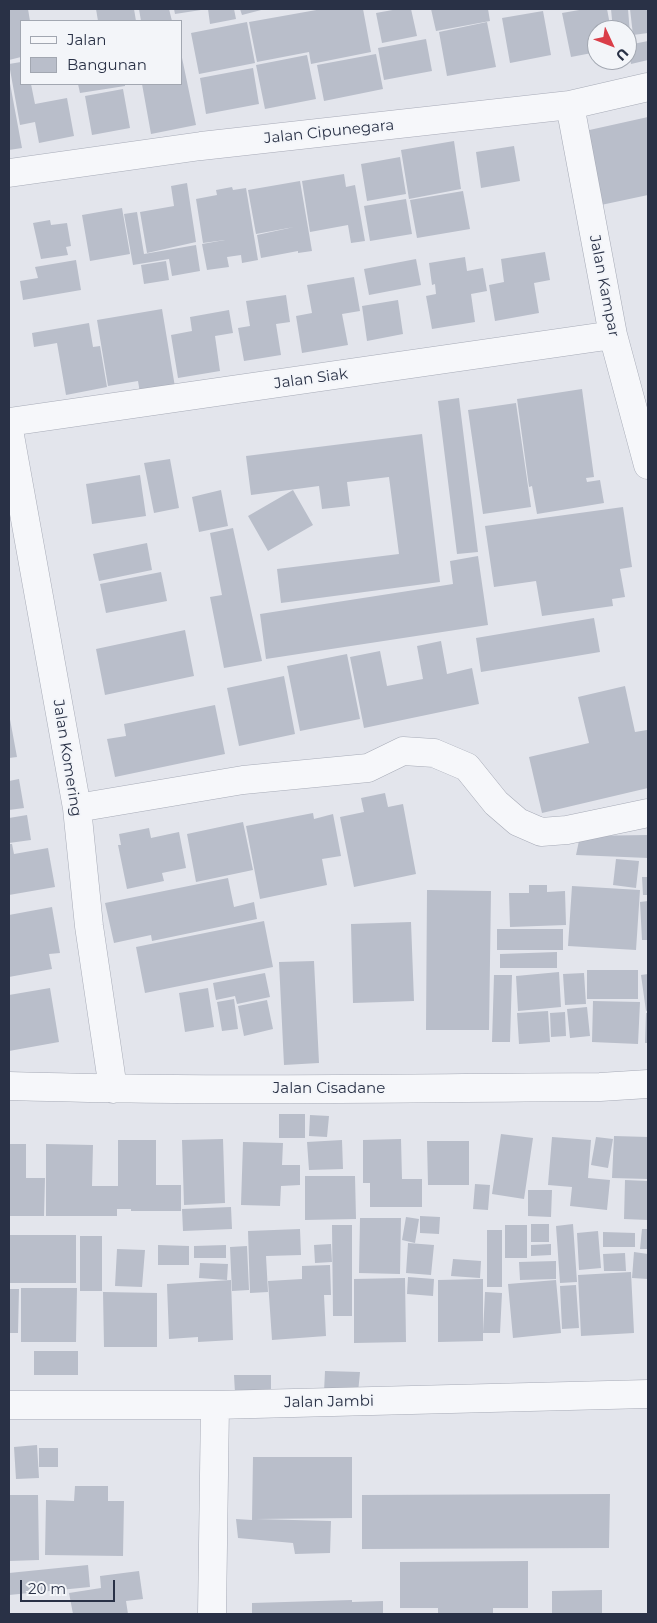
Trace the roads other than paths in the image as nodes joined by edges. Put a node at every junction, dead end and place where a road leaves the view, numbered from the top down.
1 (648, 87) edge
2 (570, 105) junction
3 (9, 173) edge
4 (613, 335) junction
5 (9, 422) edge
6 (9, 430) edge
7 (648, 465) edge
8 (77, 808) junction
9 (648, 813) edge
10 (648, 1084) edge
11 (9, 1086) edge
12 (113, 1089) junction
13 (648, 1394) edge
14 (9, 1405) edge
15 (215, 1405) junction
16 (212, 1614) edge

1 - 2 street, Jalan Cipunegara
2 - 3 street, Jalan Cipunegara
2 - 4 street, Jalan Kampar
4 - 5 street, Jalan Siak
4 - 7 street, Jalan Kampar
6 - 8 street, Jalan Komering
8 - 9 street
8 - 12 street, Jalan Komering
10 - 12 street, Jalan Cisadane
11 - 12 street, Jalan Cisadane
13 - 15 street, Jalan Jambi
14 - 15 street, Jalan Jambi
15 - 16 street

